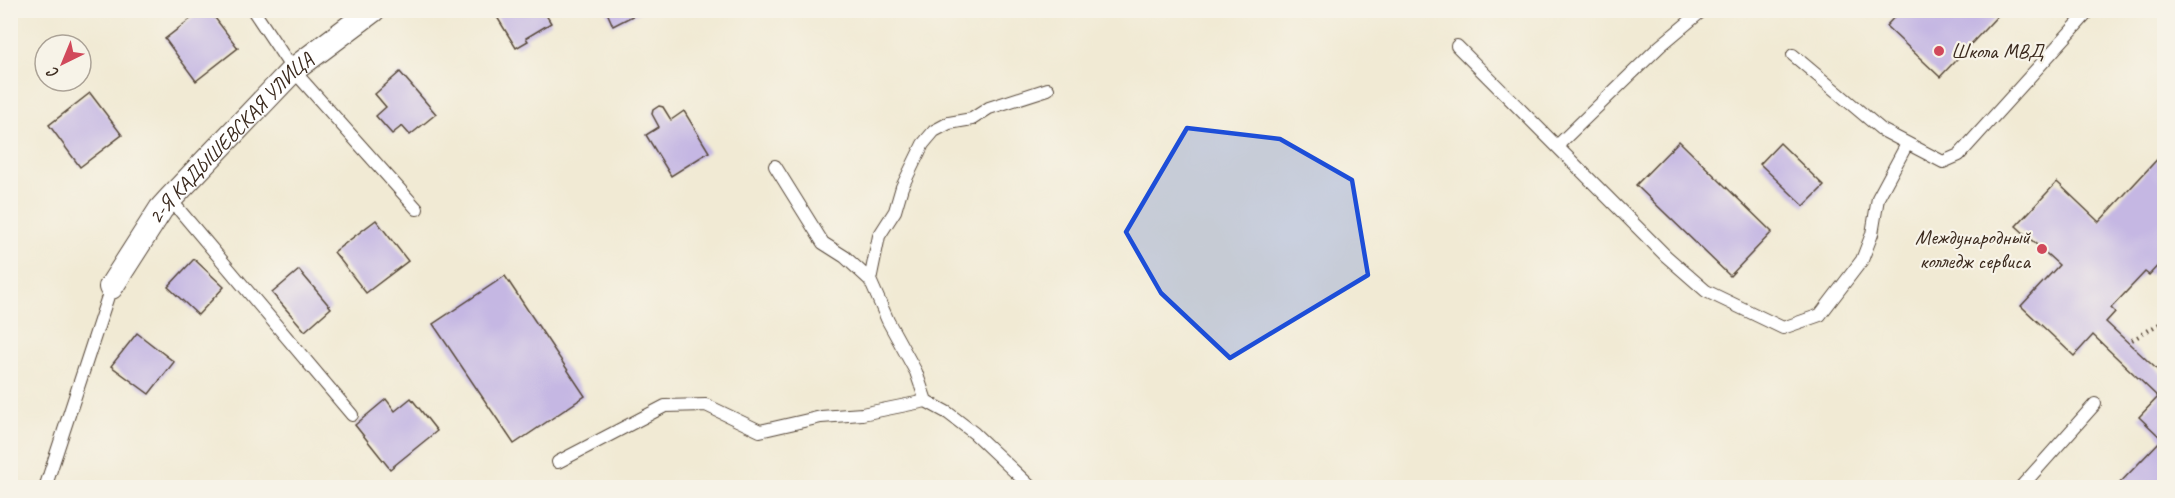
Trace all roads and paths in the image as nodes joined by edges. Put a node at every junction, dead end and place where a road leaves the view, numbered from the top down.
1 (253, 10) edge
2 (373, 10) edge
3 (1703, 10) edge
4 (2090, 10) edge
5 (1458, 46) dead end
6 (1793, 55) dead end
7 (293, 70) junction
8 (1048, 88) dead end
9 (1907, 144) junction
10 (1557, 146) junction
11 (775, 166) dead end
12 (170, 199) junction
13 (417, 209) dead end
14 (870, 280) junction
15 (111, 287) joint
16 (2164, 321) edge
17 (2132, 340) dead end
18 (926, 401) junction
19 (2095, 404) dead end
20 (351, 415) dead end
21 (558, 462) dead end
22 (45, 488) edge
23 (1032, 488) edge
24 (2020, 488) edge

1 - 7 lane
2 - 7 street, 2-Я КАДЫШЕВСКАЯ УЛИЦА
3 - 10 lane
4 - 9 lane
5 - 10 lane
6 - 9 lane
7 - 12 street, 2-Я КАДЫШЕВСКАЯ УЛИЦА
7 - 13 lane
8 - 14 lane
9 - 10 lane
11 - 14 lane
12 - 15 street, 2-Я КАДЫШЕВСКАЯ УЛИЦА
12 - 20 lane
14 - 18 lane
15 - 22 lane
16 - 17 path
18 - 21 lane
18 - 23 lane
19 - 24 lane

